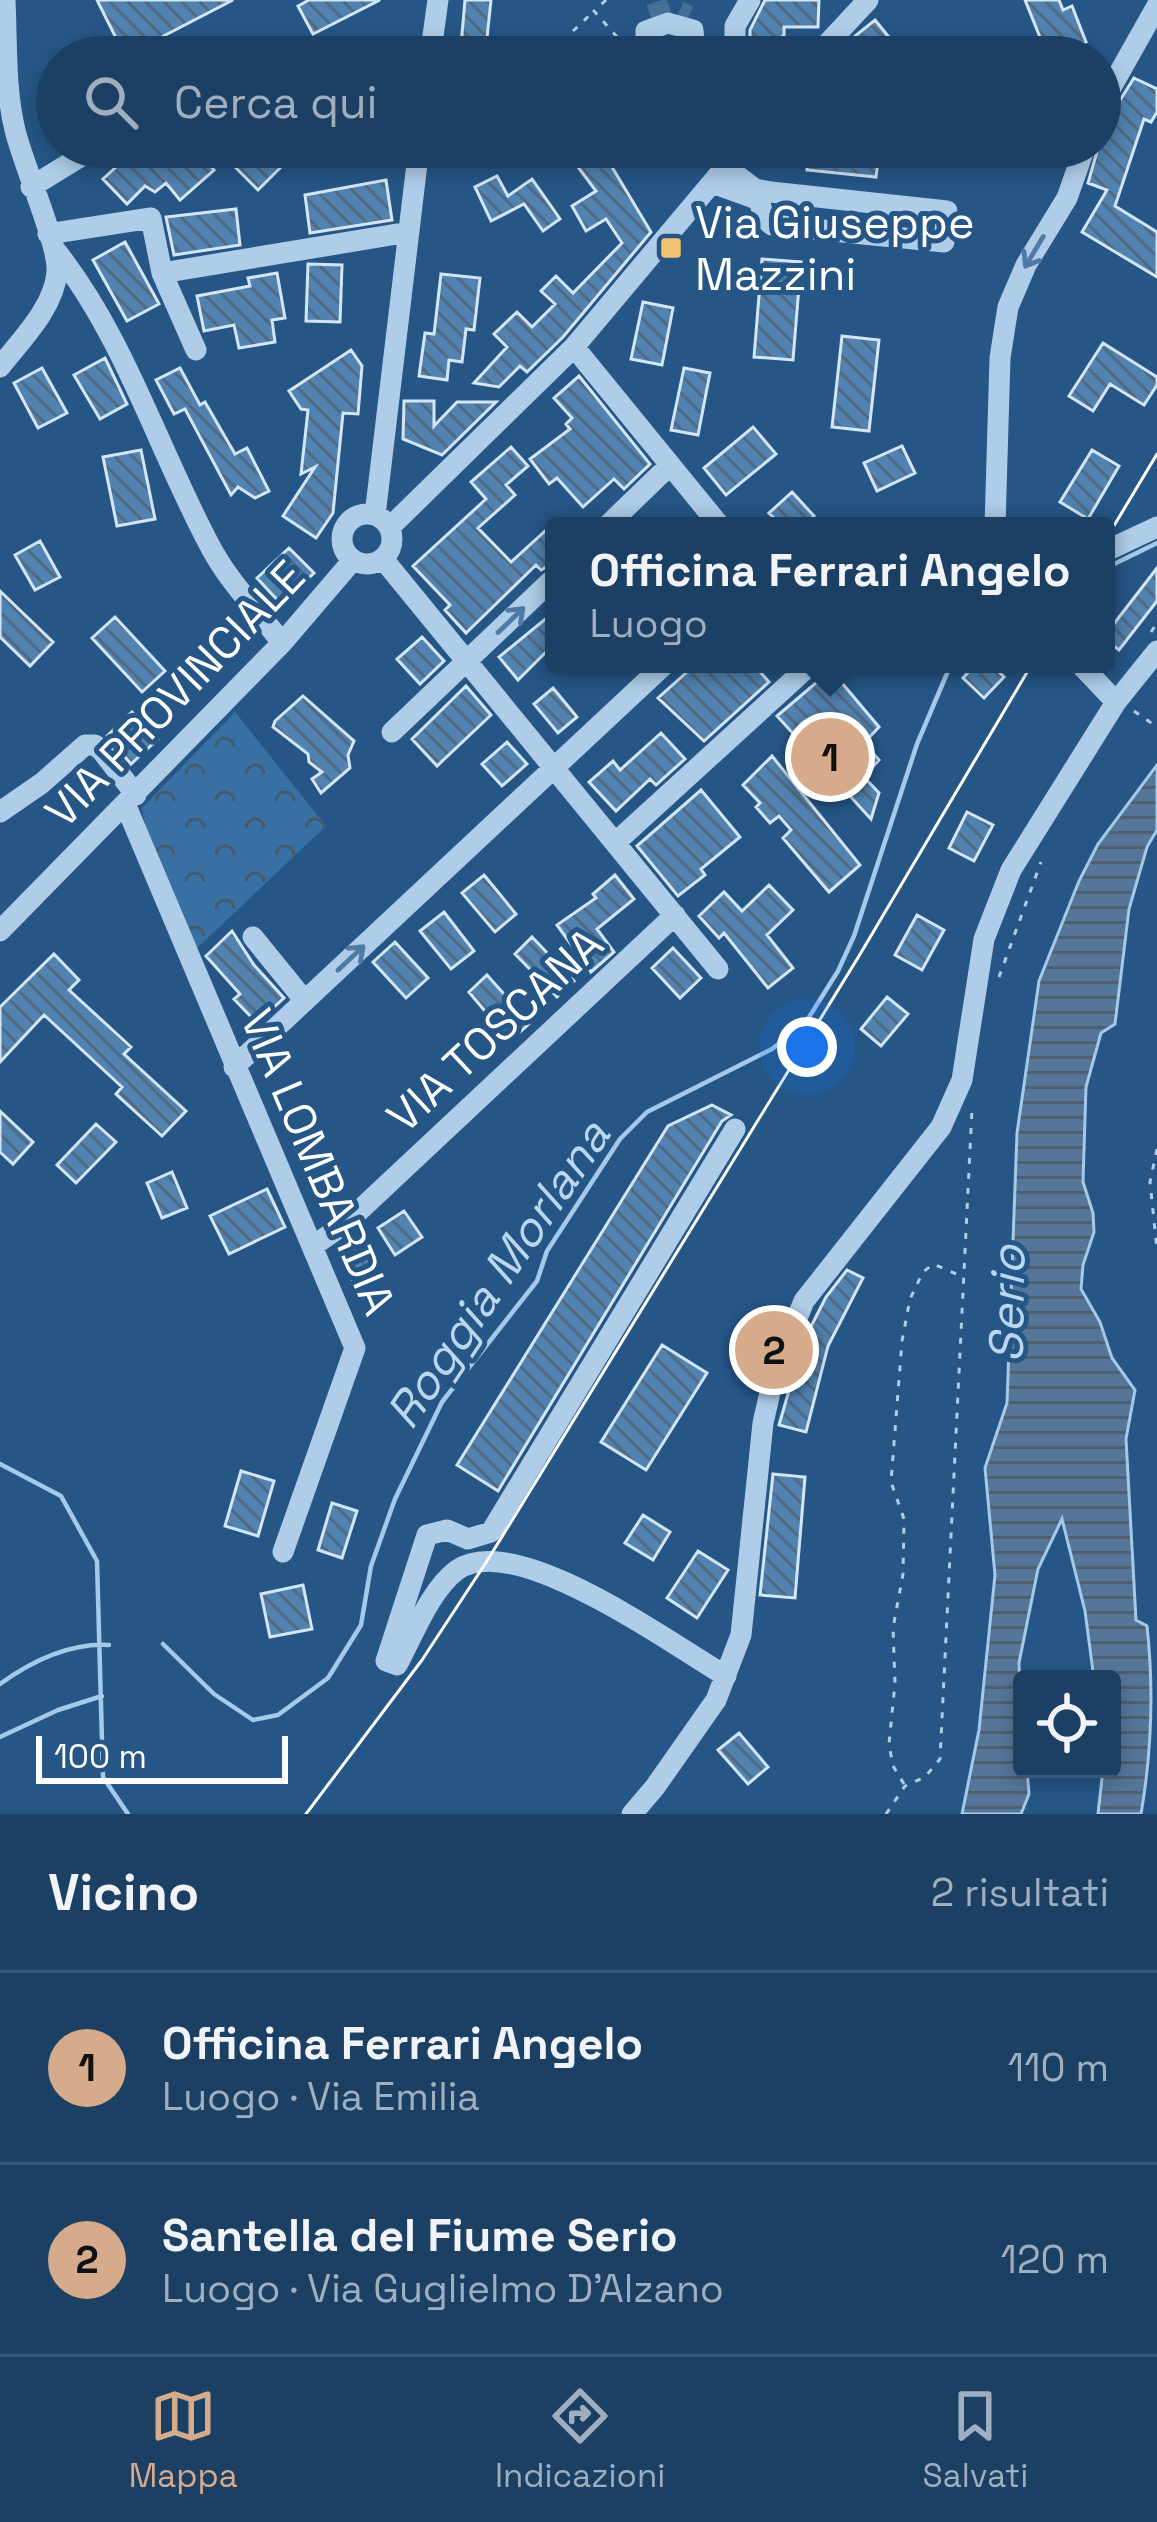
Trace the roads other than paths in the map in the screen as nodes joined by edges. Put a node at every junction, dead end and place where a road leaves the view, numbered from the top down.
1 (438, 0) edge
2 (750, 0) edge
3 (868, 0) edge
4 (7, 4) edge
5 (1157, 6) edge
6 (433, 36) edge
7 (647, 36) edge
8 (693, 36) edge
9 (735, 36) edge
10 (835, 36) edge
11 (1121, 70) edge
12 (62, 168) edge
13 (417, 168) edge
14 (725, 168) edge
15 (1078, 168) edge
16 (719, 175) junction
17 (31, 187) junction
18 (767, 199) junction
19 (409, 232) junction
20 (52, 242) junction
21 (162, 273) junction
22 (54, 284) junction
23 (95, 311) junction
24 (574, 347) junction
25 (196, 350) dead end
26 (0, 367) edge
27 (670, 465) junction
28 (616, 517) edge
29 (713, 517) edge
30 (995, 517) edge
31 (382, 521) junction
32 (1157, 527) edge
33 (1115, 547) edge
34 (383, 559) junction
35 (353, 560) junction
36 (545, 587) edge
37 (282, 643) junction
38 (1157, 650) edge
39 (467, 662) junction
40 (655, 673) edge
41 (801, 673) edge
42 (1089, 673) edge
43 (1122, 705) junction
44 (392, 731) dead end
45 (555, 765) junction
46 (131, 800) junction
47 (0, 812) edge
48 (615, 842) junction
49 (675, 916) junction
50 (0, 931) edge
51 (253, 937) dead end
52 (718, 969) dead end
53 (305, 1001) junction
54 (235, 1067) junction
55 (735, 1129) dead end
56 (313, 1246) junction
57 (283, 1552) dead end
58 (726, 1676) junction
59 (632, 1814) edge

1 - 6 street
2 - 9 street
3 - 10 street
4 - 17 street
5 - 11 street
7 - 8 street
12 - 17 street
13 - 19 street
14 - 16 street
15 -> 30 street
16 - 18 street
16 - 24 street
17 - 20 street
18 - 18 street
19 - 21 street
19 - 31 street
20 - 21 street
20 - 22 street
20 - 23 street
21 - 25 street
22 - 23 street
22 - 26 street
23 - 37 street
24 - 27 street
24 - 31 street
27 - 28 street
27 - 29 street
31 - 34 street
31 - 35 street
32 - 33 street
34 - 35 street
34 - 39 street
35 - 37 street, VIA PROVINCIALE
39 -> 36 street
37 - 46 street, VIA PROVINCIALE
38 - 43 street
39 - 44 street
39 - 45 street
40 - 45 street
41 - 48 street
42 - 43 street
43 - 58 street
45 - 48 street
53 -> 45 street
46 - 47 street, VIA LOMBARDIA
46 - 50 street, VIA PROVINCIALE
46 - 54 street, VIA LOMBARDIA
48 - 49 street
49 - 52 street
49 - 56 street, VIA TOSCANA
51 - 53 street
53 - 54 street
54 - 56 street, VIA LOMBARDIA
55 - 58 street
56 - 57 street, VIA LOMBARDIA
58 - 59 street

